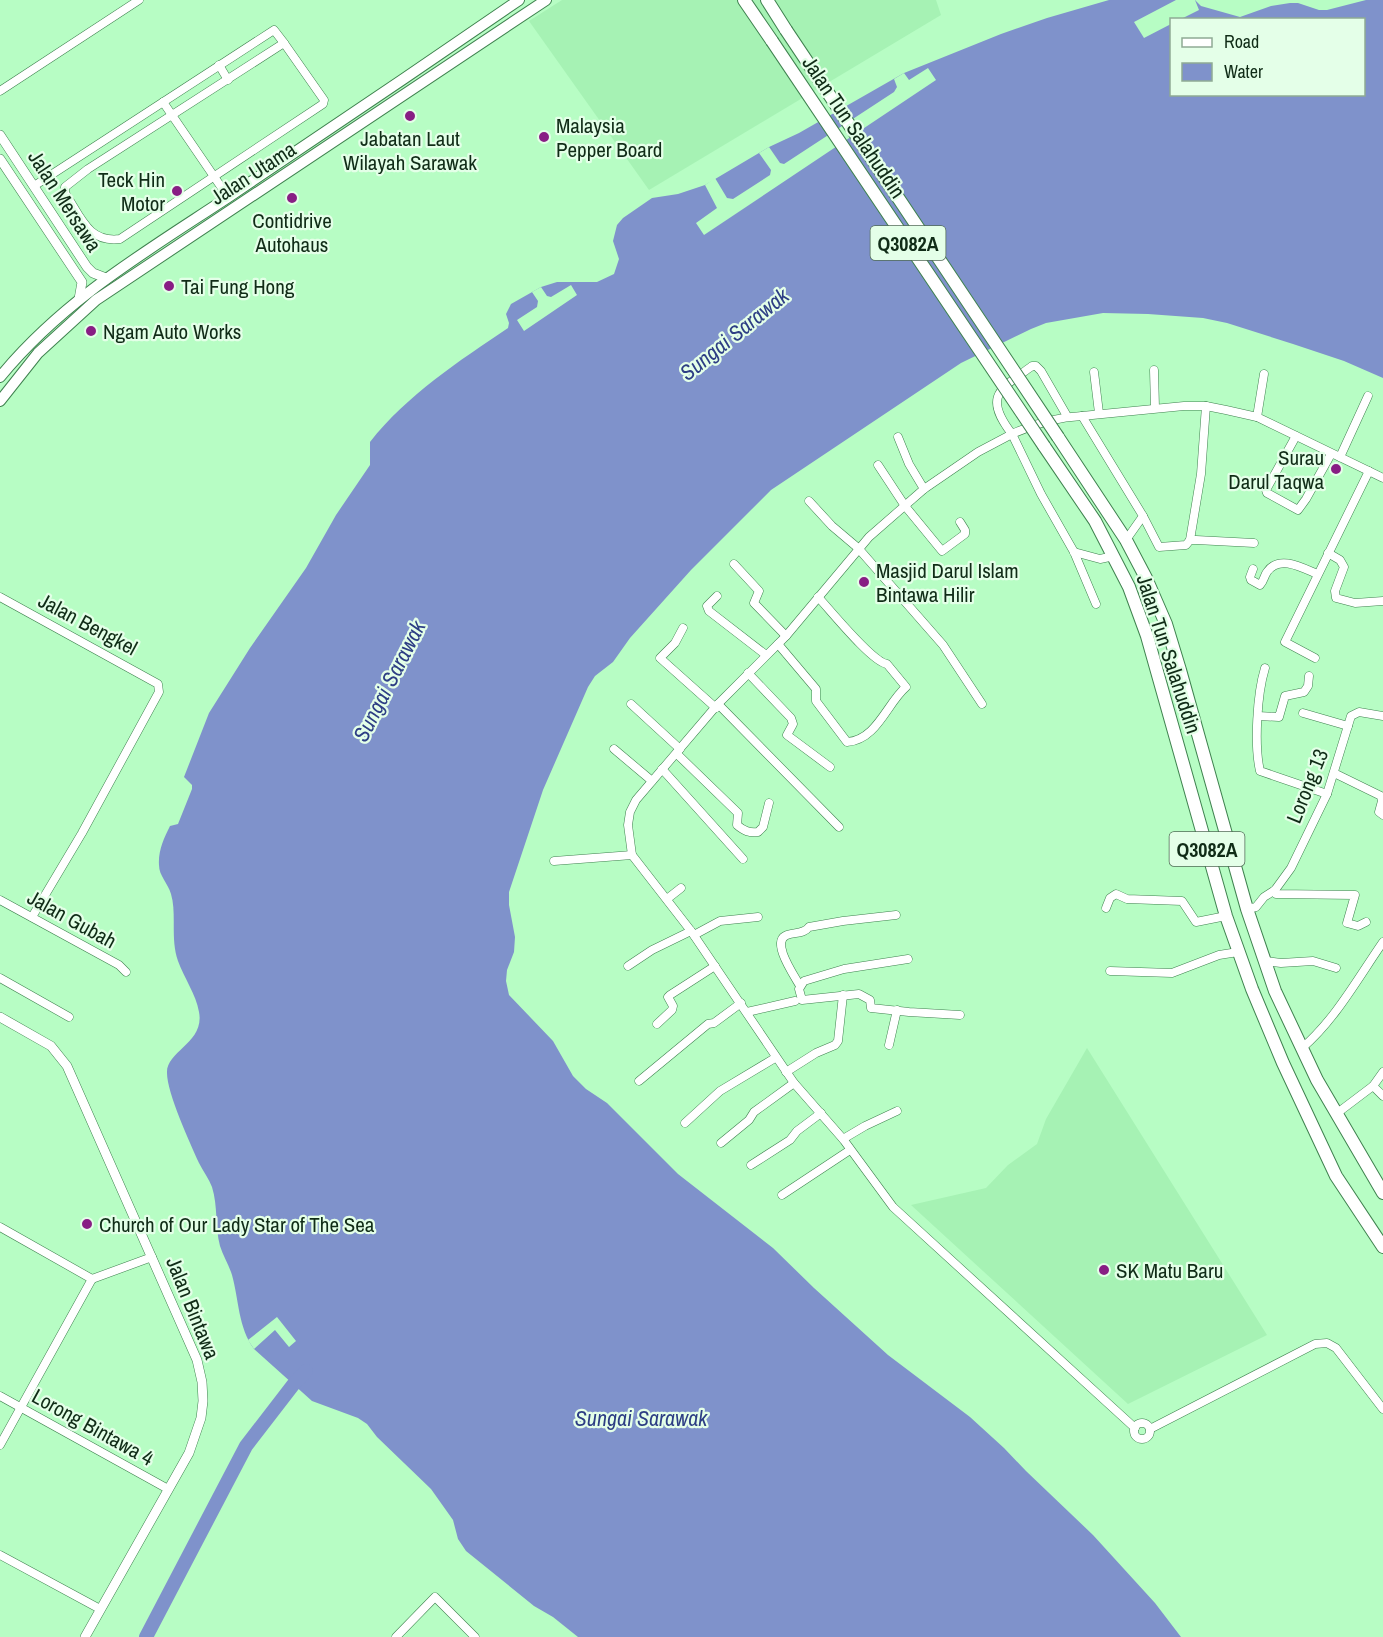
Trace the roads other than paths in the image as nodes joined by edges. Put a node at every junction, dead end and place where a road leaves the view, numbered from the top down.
1 (139, 0) edge
2 (519, 0) edge
3 (546, 0) edge
4 (744, 0) edge
5 (767, 0) edge
6 (284, 43) junction
7 (219, 65) junction
8 (228, 80) junction
9 (0, 91) edge
10 (163, 102) junction
11 (173, 115) junction
12 (0, 135) edge
13 (79, 156) junction
14 (0, 159) edge
15 (88, 169) junction
16 (213, 177) junction
17 (34, 186) junction
18 (228, 197) junction
19 (106, 278) junction
20 (79, 299) junction
21 (1154, 370) dead end
22 (1094, 372) dead end
23 (1264, 374) dead end
24 (0, 378) edge
25 (1368, 396) dead end
26 (0, 401) edge
27 (1206, 406) junction
28 (1155, 408) junction
29 (1099, 413) junction
30 (1067, 416) junction
31 (1082, 416) junction
32 (1257, 417) junction
33 (1012, 434) junction
34 (1296, 436) junction
35 (898, 437) dead end
36 (1331, 454) junction
37 (1340, 457) junction
38 (878, 465) dead end
39 (1369, 471) junction
40 (1383, 478) edge
41 (924, 489) junction
42 (809, 501) dead end
43 (905, 506) junction
44 (1143, 516) junction
45 (960, 522) dead end
46 (1126, 540) junction
47 (1190, 540) junction
48 (1254, 543) dead end
49 (858, 548) junction
50 (1074, 552) junction
51 (1328, 553) junction
52 (1114, 556) junction
53 (734, 564) dead end
54 (1253, 569) dead end
55 (1317, 574) junction
56 (717, 596) dead end
57 (0, 597) edge
58 (818, 597) junction
59 (1383, 601) edge
60 (1096, 604) dead end
61 (683, 628) dead end
62 (786, 636) junction
63 (778, 644) junction
64 (766, 655) junction
65 (1314, 658) dead end
66 (1265, 668) dead end
67 (748, 673) junction
68 (1309, 676) dead end
69 (631, 704) dead end
70 (982, 704) dead end
71 (717, 706) junction
72 (1303, 713) dead end
73 (1258, 716) junction
74 (1383, 716) edge
75 (1348, 726) junction
76 (614, 748) dead end
77 (678, 752) junction
78 (830, 767) dead end
79 (662, 769) junction
80 (1334, 773) junction
81 (652, 781) junction
82 (1327, 794) junction
83 (769, 803) dead end
84 (1383, 814) edge
85 (839, 826) dead end
86 (632, 855) junction
87 (743, 859) dead end
88 (554, 861) dead end
89 (681, 888) dead end
90 (1272, 892) junction
91 (667, 898) junction
92 (0, 900) edge
93 (1106, 908) dead end
94 (1247, 909) junction
95 (896, 915) dead end
96 (1226, 916) junction
97 (32, 917) junction
98 (758, 917) dead end
99 (1366, 922) dead end
100 (692, 933) junction
101 (1383, 942) edge
102 (1238, 952) junction
103 (908, 959) dead end
104 (1265, 961) junction
105 (628, 966) dead end
106 (715, 966) junction
107 (1336, 968) dead end
108 (1110, 971) dead end
109 (126, 972) dead end
110 (0, 978) edge
111 (800, 986) junction
112 (843, 995) junction
113 (795, 1001) dead end
114 (741, 1003) junction
115 (897, 1010) junction
116 (747, 1012) junction
117 (960, 1015) dead end
118 (69, 1017) dead end
119 (0, 1019) edge
120 (657, 1024) dead end
121 (889, 1045) dead end
122 (1302, 1048) junction
123 (775, 1058) junction
124 (786, 1072) junction
125 (1383, 1072) edge
126 (639, 1081) dead end
127 (794, 1083) junction
128 (1373, 1086) junction
129 (1383, 1096) edge
130 (897, 1111) dead end
131 (821, 1113) junction
132 (1336, 1114) junction
133 (685, 1123) dead end
134 (843, 1139) junction
135 (721, 1143) dead end
136 (850, 1150) junction
137 (751, 1165) dead end
138 (1381, 1187) edge
139 (782, 1195) dead end
140 (0, 1227) edge
141 (1383, 1248) edge
142 (152, 1257) junction
143 (92, 1279) junction
144 (0, 1396) edge
145 (21, 1407) junction
146 (1383, 1409) edge
147 (1135, 1428) junction
148 (1150, 1429) junction
149 (0, 1444) edge
150 (168, 1489) junction
151 (0, 1555) edge
152 (100, 1609) junction
153 (85, 1637) edge
154 (396, 1637) edge
155 (475, 1637) edge

1 - 9 street
2 - 18 main road, Jalan Utama
3 - 26 main road, Jalan Utama
4 - 52 highway, Jalan Tun Salahuddin / Q3082A, bridge
5 - 46 highway, Jalan Tun Salahuddin, bridge
6 - 7 street
6 - 8 street
6 - 16 street
7 - 8 street
7 - 10 street
8 - 11 street
10 - 11 street
10 - 13 street
11 - 15 street
11 - 16 street
12 - 17 street, Jalan Mersawa
13 - 15 street
13 - 17 street
14 - 20 street, Jalan Mersawa
15 - 16 street
16 - 18 street
17 - 19 street, Jalan Mersawa
18 - 19 main road, Jalan Utama
19 - 20 main road, Jalan Utama
20 - 24 main road, Jalan Utama
21 - 28 street
22 - 29 street
23 - 32 street
25 - 37 street
27 - 28 street
27 - 32 street
27 - 47 street
28 - 29 street
29 - 31 street
30 - 31 street
30 - 33 street
30 - 33 street
31 - 44 street
32 - 34 street
33 - 41 street
33 - 50 street
34 - 36 street
34 - 36 street
35 - 41 street
36 - 37 street
37 - 39 street
38 - 43 street
39 - 40 street
39 - 51 street
41 - 43 street
42 - 49 street
43 - 45 street
43 - 49 street
44 - 46 street
44 - 47 street
46 - 94 highway, Jalan Tun Salahuddin
47 - 48 street
49 - 58 street
49 - 70 street
50 - 52 street
50 - 60 street
51 - 55 street
51 - 59 street
52 - 96 highway, Jalan Tun Salahuddin / Q3082A
53 - 62 street
54 - 55 street
55 - 65 street
56 - 64 street
57 - 97 street, Jalan Bengkel
58 - 62 street
58 - 63 street
61 - 71 street
62 - 63 street
63 - 64 street
64 - 67 street
66 - 73 street
67 - 71 street
67 - 78 street
68 - 73 street
69 - 77 street
71 - 77 street
71 - 85 street
72 - 75 street
73 - 82 street
74 - 75 street
75 - 80 street, Lorong 13
76 - 81 street
77 - 79 street
77 - 83 street
79 - 81 street
79 - 87 street
80 - 82 street, Lorong 13
80 - 84 street
81 - 86 street
82 - 90 street, Lorong 13
86 - 88 street
86 - 91 street
89 - 91 street
90 - 94 street
90 - 99 street
91 - 100 street
92 - 97 street, Jalan Gubah
93 - 96 street
94 - 104 highway, Jalan Tun Salahuddin
95 - 111 street
96 - 102 highway, Jalan Tun Salahuddin / Q3082A
97 - 109 street, Jalan Gubah
98 - 100 street
100 - 105 street
100 - 106 street
101 - 122 street
102 - 108 street
102 - 141 highway, Jalan Tun Salahuddin / Q3082A
103 - 111 street
104 - 107 street
104 - 122 highway, Jalan Tun Salahuddin
106 - 114 street
106 - 120 street
110 - 118 street
111 - 112 street
112 - 115 street
112 - 124 street
113 - 116 street
114 - 116 street
114 - 126 street
115 - 117 street
115 - 121 street
116 - 123 street
119 - 142 street, Jalan Bintawa
122 - 132 highway, Jalan Tun Salahuddin
123 - 124 street
123 - 133 street
124 - 127 street
125 - 128 street
127 - 131 street
127 - 135 street
128 - 129 street
128 - 132 street
130 - 134 street
131 - 134 street
131 - 137 street
132 - 138 highway, Jalan Tun Salahuddin
134 - 136 street
136 - 139 street
136 - 147 street
140 - 143 street
142 - 143 street
142 - 150 street, Jalan Bintawa
143 - 145 street
144 - 145 street, Lorong Bintawa 4
145 - 149 street
145 - 150 street, Lorong Bintawa 4
146 - 148 street
147 - 148 street
147 - 148 street
150 - 152 street, Jalan Bintawa
151 - 152 street
152 - 153 street, Jalan Bintawa
154 - 155 street

